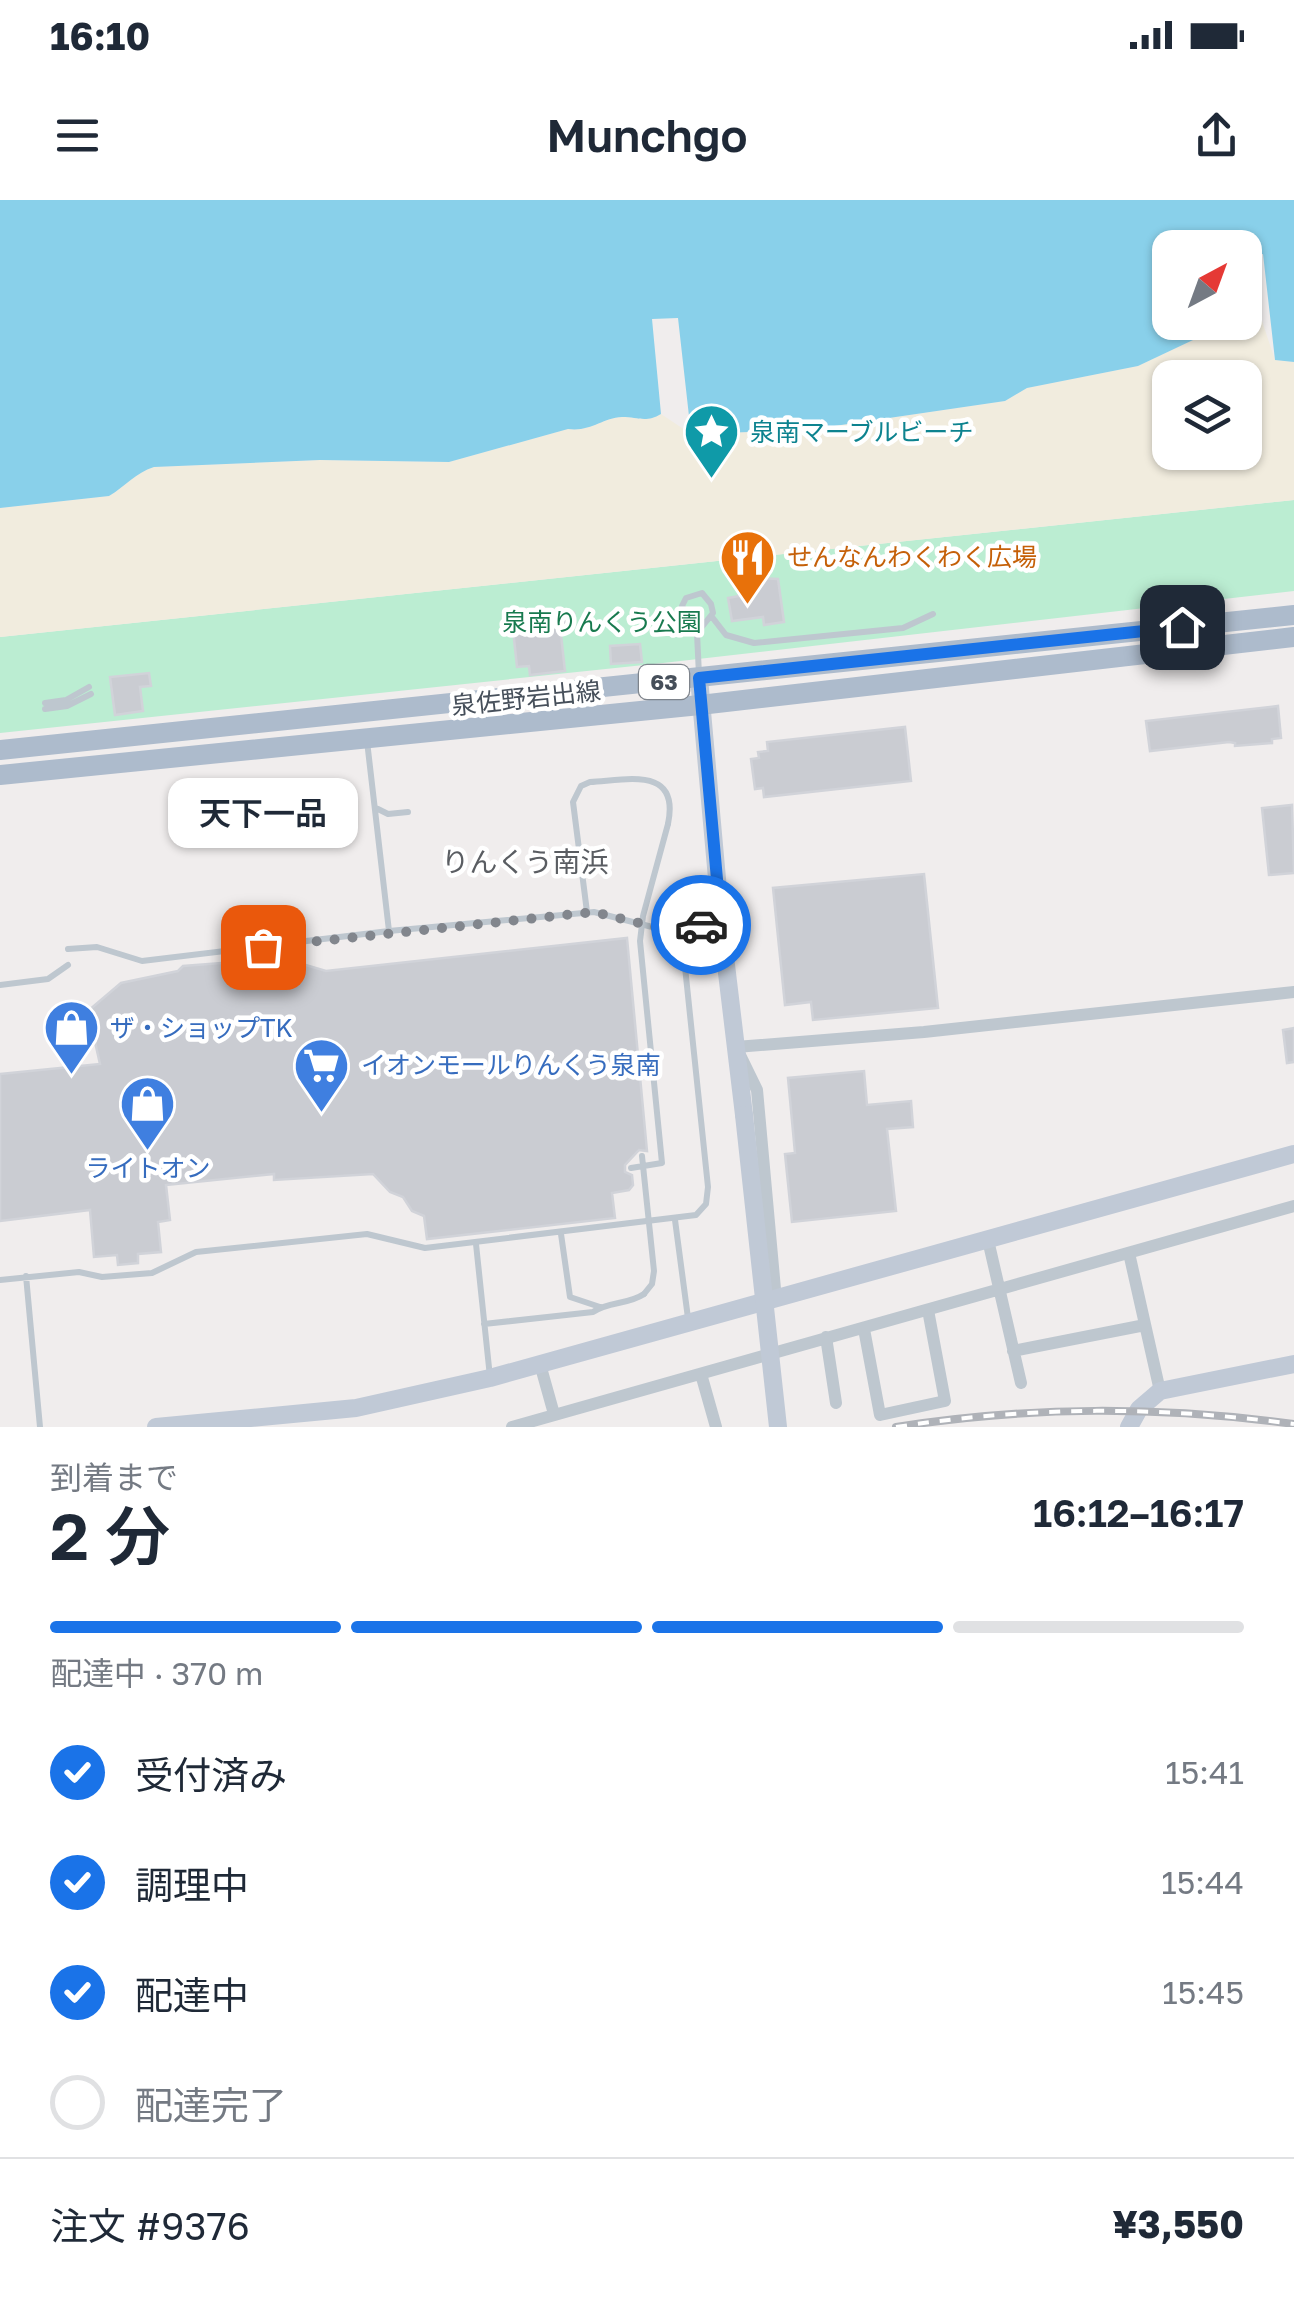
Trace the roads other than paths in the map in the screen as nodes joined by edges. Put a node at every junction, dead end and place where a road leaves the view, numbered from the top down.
1 (933, 614) dead end
2 (1294, 615) edge
3 (712, 617) junction
4 (696, 633) junction
5 (1294, 638) edge
6 (699, 678) junction
7 (90, 690) dead end
8 (700, 705) junction
9 (45, 706) dead end
10 (367, 740) junction
11 (0, 750) edge
12 (0, 775) edge
13 (377, 808) junction
14 (408, 812) dead end
15 (588, 912) junction
16 (721, 924) junction
17 (660, 928) junction
18 (389, 931) junction
19 (68, 949) dead end
20 (68, 965) dead end
21 (0, 985) edge
22 (1294, 992) edge
23 (736, 1046) junction
24 (1294, 1154) edge
25 (642, 1156) dead end
26 (631, 1168) dead end
27 (1294, 1206) edge
28 (675, 1220) junction
29 (561, 1234) junction
30 (988, 1240) junction
31 (476, 1244) junction
32 (1129, 1253) junction
33 (26, 1276) junction
34 (0, 1280) edge
35 (999, 1290) junction
36 (776, 1300) junction
37 (600, 1307) junction
38 (928, 1310) junction
39 (484, 1324) junction
40 (689, 1324) junction
41 (1145, 1325) junction
42 (864, 1329) junction
43 (826, 1338) junction
44 (1014, 1351) junction
45 (540, 1364) junction
46 (1294, 1364) edge
47 (701, 1374) junction
48 (490, 1378) junction
49 (1020, 1383) dead end
50 (1160, 1391) junction
51 (836, 1403) dead end
52 (554, 1414) junction
53 (40, 1427) edge
54 (156, 1427) edge
55 (512, 1427) edge
56 (716, 1427) edge
57 (778, 1427) edge
58 (1128, 1427) edge

1 - 3 lane
2 - 6 main road, 泉佐野岩出線 / 63
3 - 4 lane
3 - 4 lane
4 - 6 lane
5 - 8 main road, 泉佐野岩出線 / 63
6 - 8 street
6 - 11 main road, 泉佐野岩出線 / 63
7 - 9 lane
8 - 10 main road, 泉佐野岩出線 / 63
8 - 16 street
10 - 12 main road, 泉佐野岩出線 / 63
10 - 13 lane
13 - 14 lane
13 - 18 lane
15 - 17 lane
15 - 18 lane
15 - 26 lane, bridge
16 - 17 lane
16 - 23 street
17 - 28 lane
18 - 19 lane
20 - 21 lane
22 - 23 street
23 - 36 street
23 - 57 street, bridge
24 - 30 street
25 - 37 lane, bridge
27 - 32 street
28 - 29 lane
28 - 40 lane
29 - 31 lane
29 - 37 lane
30 - 35 street
30 - 36 street
31 - 33 lane
31 - 39 lane
32 - 35 street
32 - 41 street
33 - 34 lane
33 - 53 lane
35 - 38 street
35 - 44 street
36 - 40 street
37 - 39 lane
38 - 42 street
38 - 42 street
39 - 48 lane
40 - 45 street
41 - 44 street
41 - 50 street
42 - 43 street
43 - 47 street
43 - 51 street
44 - 49 street
45 - 48 street
45 - 52 street
46 - 50 street
47 - 52 street
47 - 56 street
48 - 54 street
50 - 58 street
52 - 55 street

